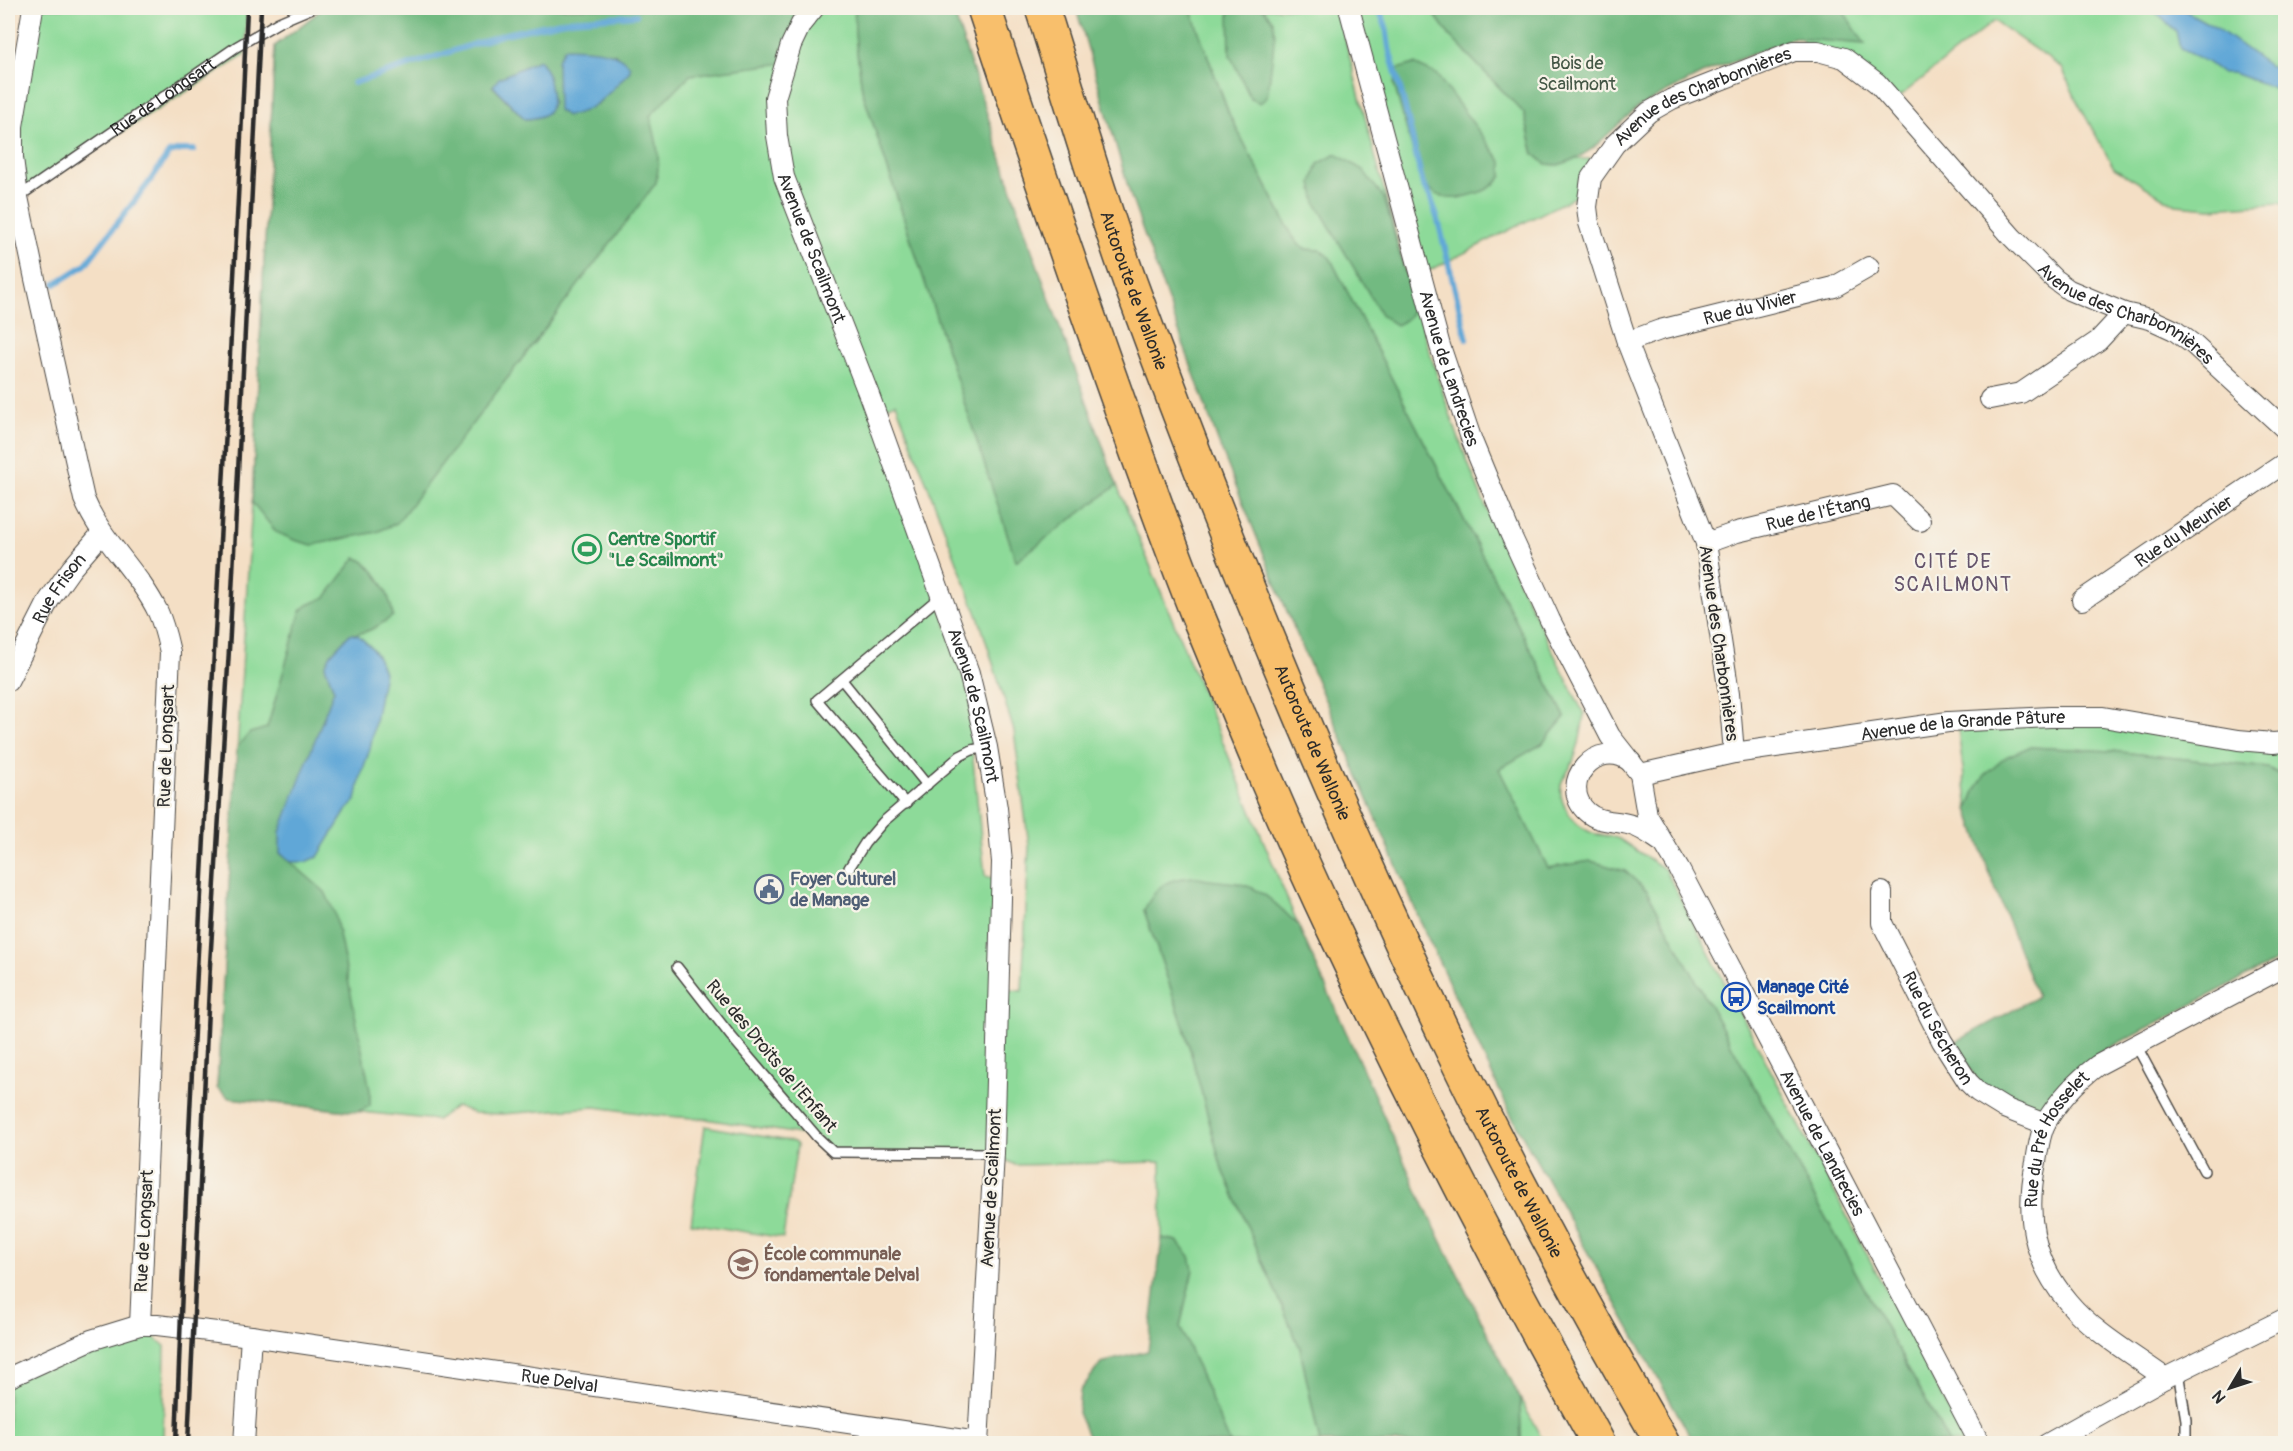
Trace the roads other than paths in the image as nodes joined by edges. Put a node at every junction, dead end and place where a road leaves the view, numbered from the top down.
1 (33, 8) edge
2 (312, 8) edge
3 (814, 8) edge
4 (984, 8) edge
5 (1042, 8) edge
6 (1350, 8) edge
7 (18, 197) junction
8 (1869, 267) dead end
9 (2124, 313) junction
10 (1628, 342) junction
11 (1989, 399) dead end
12 (2286, 430) edge
13 (2286, 462) edge
14 (1920, 520) dead end
15 (102, 533) junction
16 (1706, 543) junction
17 (942, 595) junction
18 (2082, 600) dead end
19 (842, 680) junction
20 (8, 681) edge
21 (1597, 712) junction
22 (2286, 742) edge
23 (987, 747) junction
24 (1734, 753) junction
25 (1589, 761) junction
26 (1640, 777) junction
27 (927, 785) junction
28 (906, 804) junction
29 (1615, 821) junction
30 (1662, 842) junction
31 (849, 868) dead end
32 (1882, 892) dead end
33 (2286, 966) edge
34 (677, 968) dead end
35 (2136, 1045) junction
36 (2045, 1124) junction
37 (993, 1153) junction
38 (2205, 1171) dead end
39 (2286, 1318) edge
40 (140, 1325) junction
41 (251, 1336) junction
42 (2171, 1374) junction
43 (8, 1378) edge
44 (1563, 1379) junction
45 (244, 1443) edge
46 (978, 1443) edge
47 (1576, 1443) edge
48 (1599, 1443) edge
49 (1663, 1443) edge
50 (1980, 1443) edge
51 (2047, 1443) edge
52 (2186, 1443) edge

1 - 7 street, Rue de Longsart
2 - 7 lane, Rue de Longsart
3 - 17 street, Avenue de Scailmont
4 - 44 highway
5 - 49 highway, Autoroute de Wallonie
6 - 21 street, Avenue de Landrecies
7 - 15 street, Rue de Longsart
8 - 10 street, Rue du Vivier
9 - 10 street, Avenue des Charbonnières
9 - 11 street
9 - 12 street, Avenue des Charbonnières
10 - 16 street, Avenue des Charbonnières
13 - 18 street, Rue du Meunier
14 - 16 street, Rue de l'Étang
15 - 20 street, Rue Frison
15 - 40 street, Rue de Longsart
16 - 24 street, Avenue des Charbonnières
17 - 19 lane
17 - 23 street, Avenue de Scailmont
19 - 27 lane
19 - 28 lane
21 - 25 street
21 - 26 street, Avenue de Landrecies
22 - 24 street, Avenue de la Grande Pâture
23 - 27 lane
23 - 37 street, Avenue de Scailmont
24 - 26 street, Avenue de la Grande Pâture
25 - 26 street
25 - 29 street
26 - 29 street
26 - 30 street, Avenue de Landrecies
27 - 28 lane
28 - 31 lane
29 - 30 street
30 - 50 street, Avenue de Landrecies
32 - 36 street, Rue du Sécheron
33 - 35 street, Rue du Pré Hosselet
34 - 37 lane, Rue des Droits de l'Enfant
35 - 36 street, Rue du Pré Hosselet
35 - 38 lane
36 - 42 street, Rue du Pré Hosselet
37 - 46 street, Avenue de Scailmont
39 - 42 street
40 - 41 street, Rue Delval
40 - 43 street, Rue Delval
41 - 45 street
41 - 46 street, Rue Delval
42 - 51 street
42 - 52 lane
44 - 47 highway
44 - 48 highway

